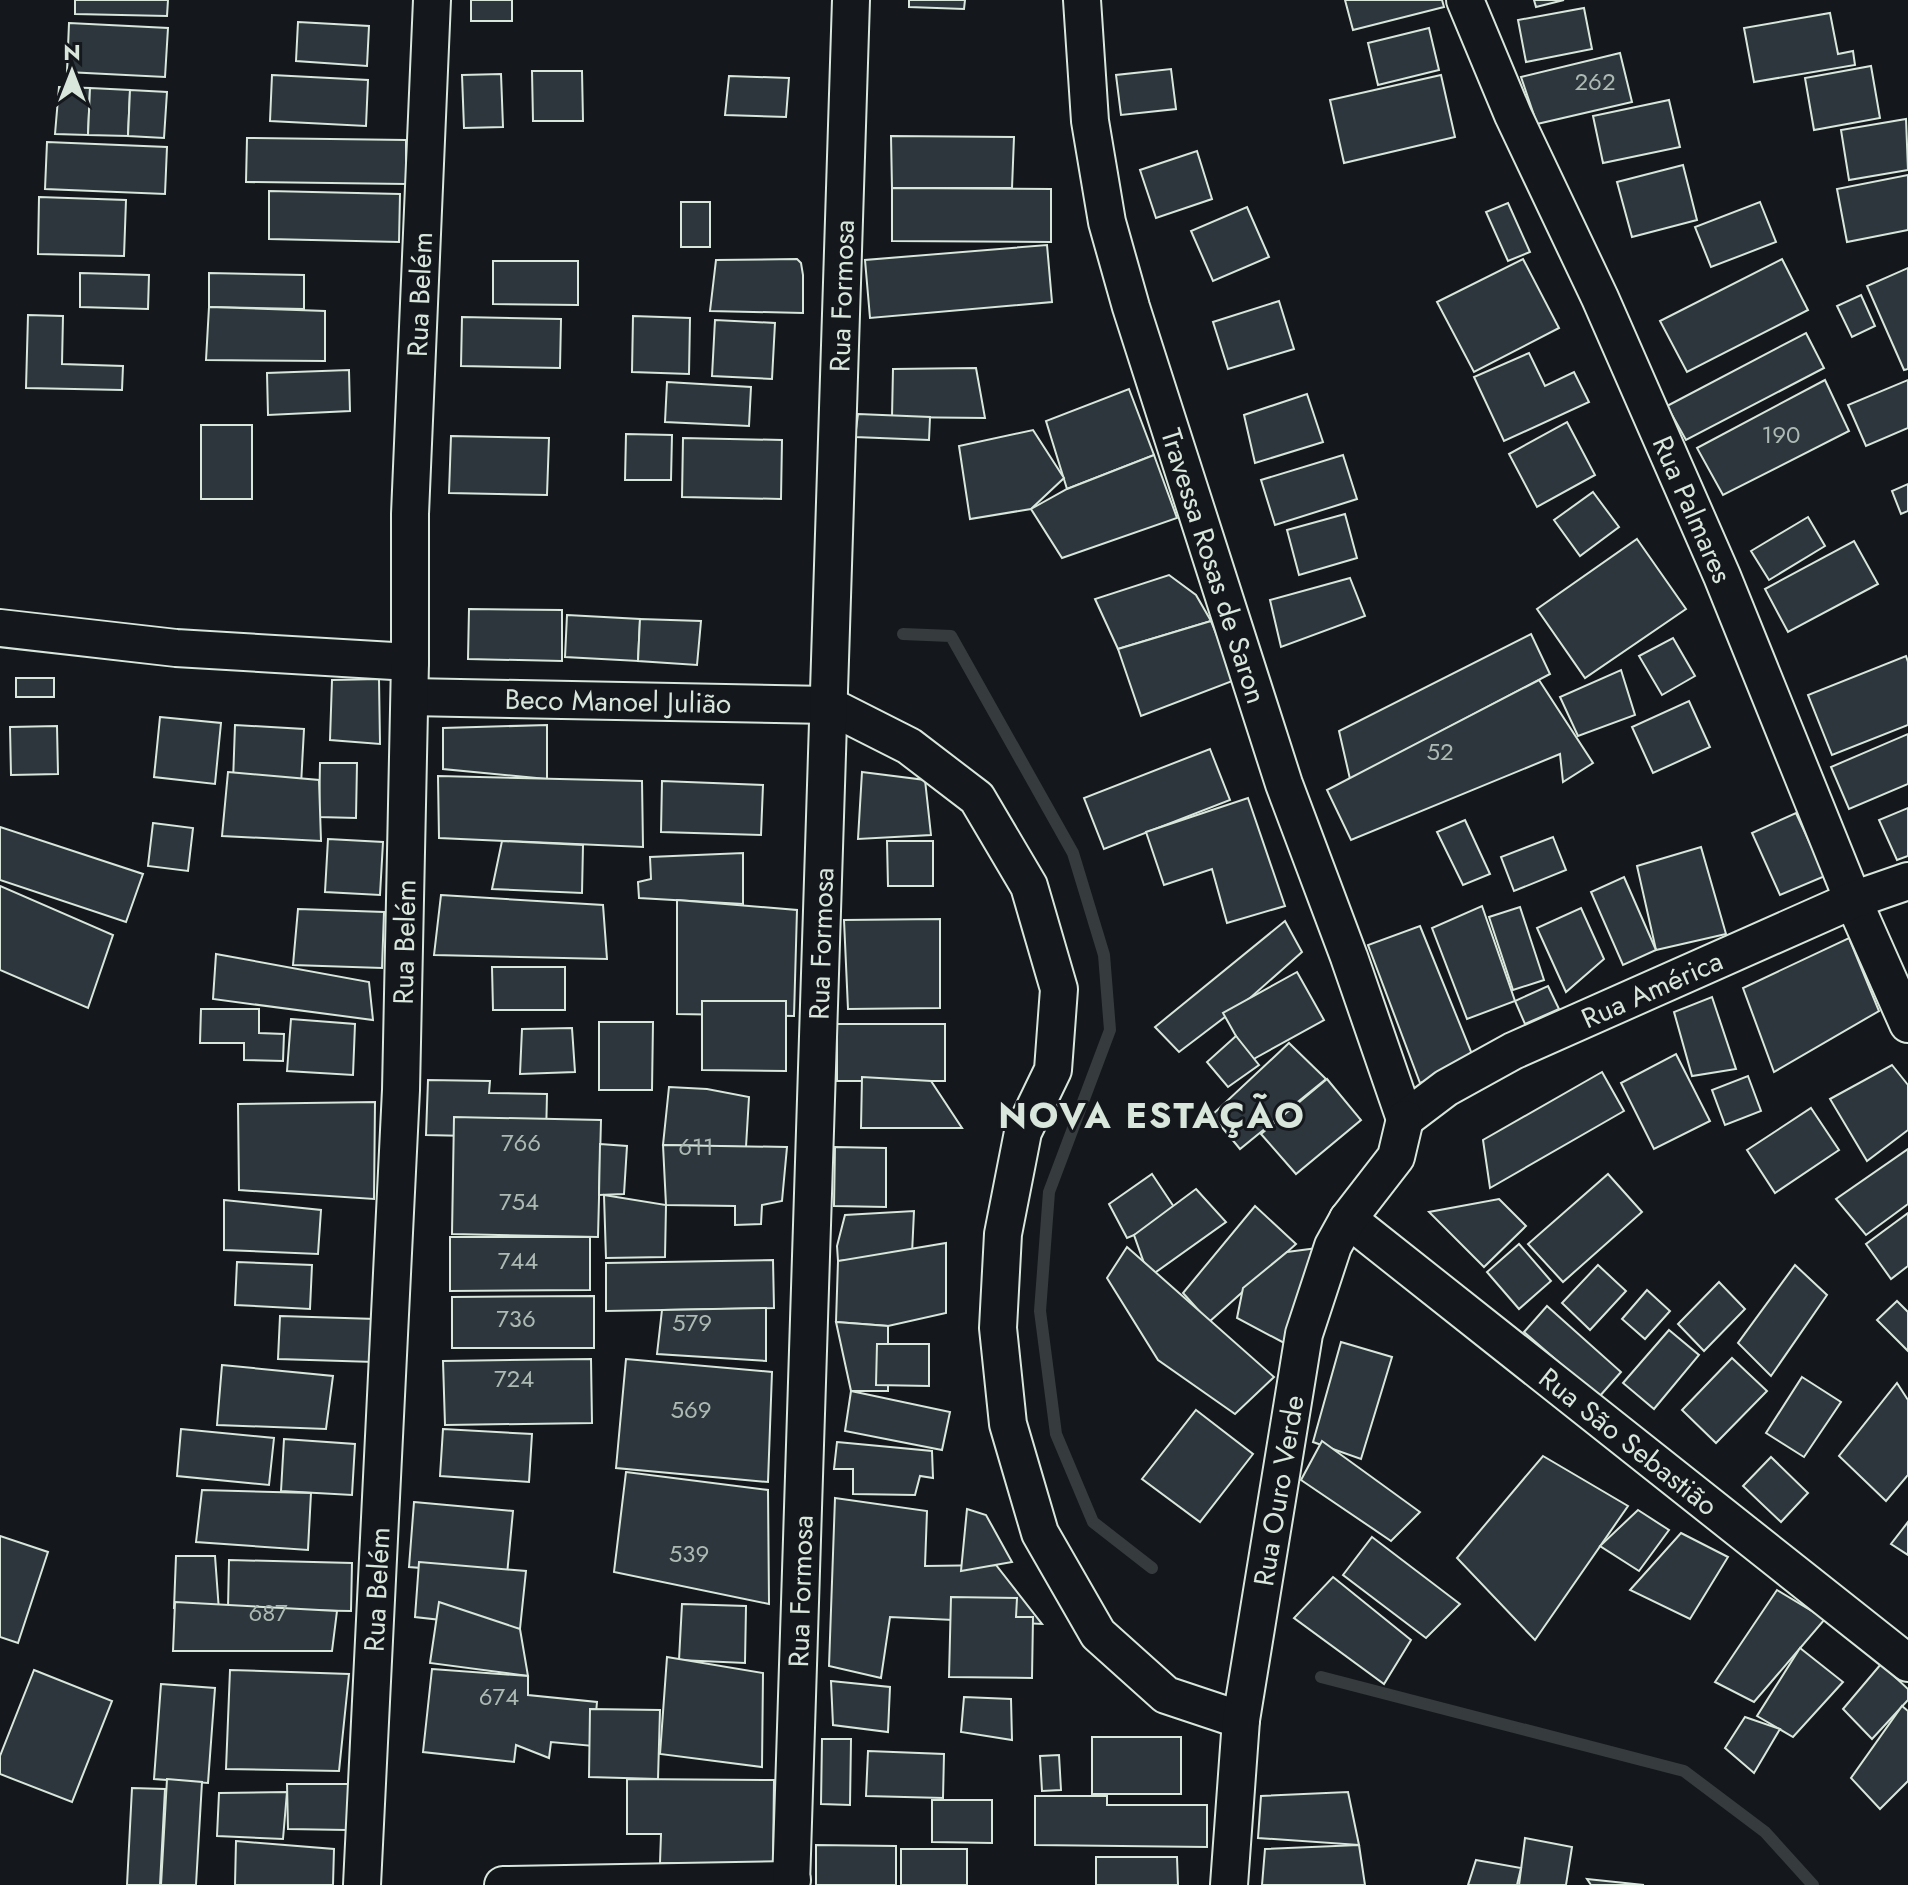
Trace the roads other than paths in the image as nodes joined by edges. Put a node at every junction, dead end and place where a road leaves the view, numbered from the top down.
1 (432, 0) edge
2 (851, 0) edge
3 (1082, 0) edge
4 (1465, 0) edge
5 (0, 628) edge
6 (410, 662) junction
7 (410, 697) junction
8 (828, 705) junction
9 (1908, 881) edge
10 (1853, 900) junction
11 (1908, 1024) edge
12 (1405, 1119) junction
13 (1348, 1219) junction
14 (1908, 1663) edge
15 (1241, 1720) junction
16 (792, 1883) edge
17 (362, 1885) edge
18 (503, 1885) edge
19 (1229, 1885) edge

1 - 6 street, Rua Belém
2 - 8 street, Rua Formosa
3 - 12 street, Travessa Rosas de Saron
4 - 10 street, Rua Palmares
5 - 6 street
6 - 7 street, Rua Belém
7 - 8 street, Beco Manoel Julião
7 - 17 street, Rua Belém
8 - 15 street
8 - 16 street, Rua Formosa
9 - 10 street, Rua América
10 - 11 street, Rua Palmares
10 - 12 street, Rua América
12 - 13 street, Rua Ouro Verde
13 - 14 street, Rua São Sebastião
13 - 15 street, Rua Ouro Verde
15 - 19 street, Rua Ouro Verde
16 - 18 street

